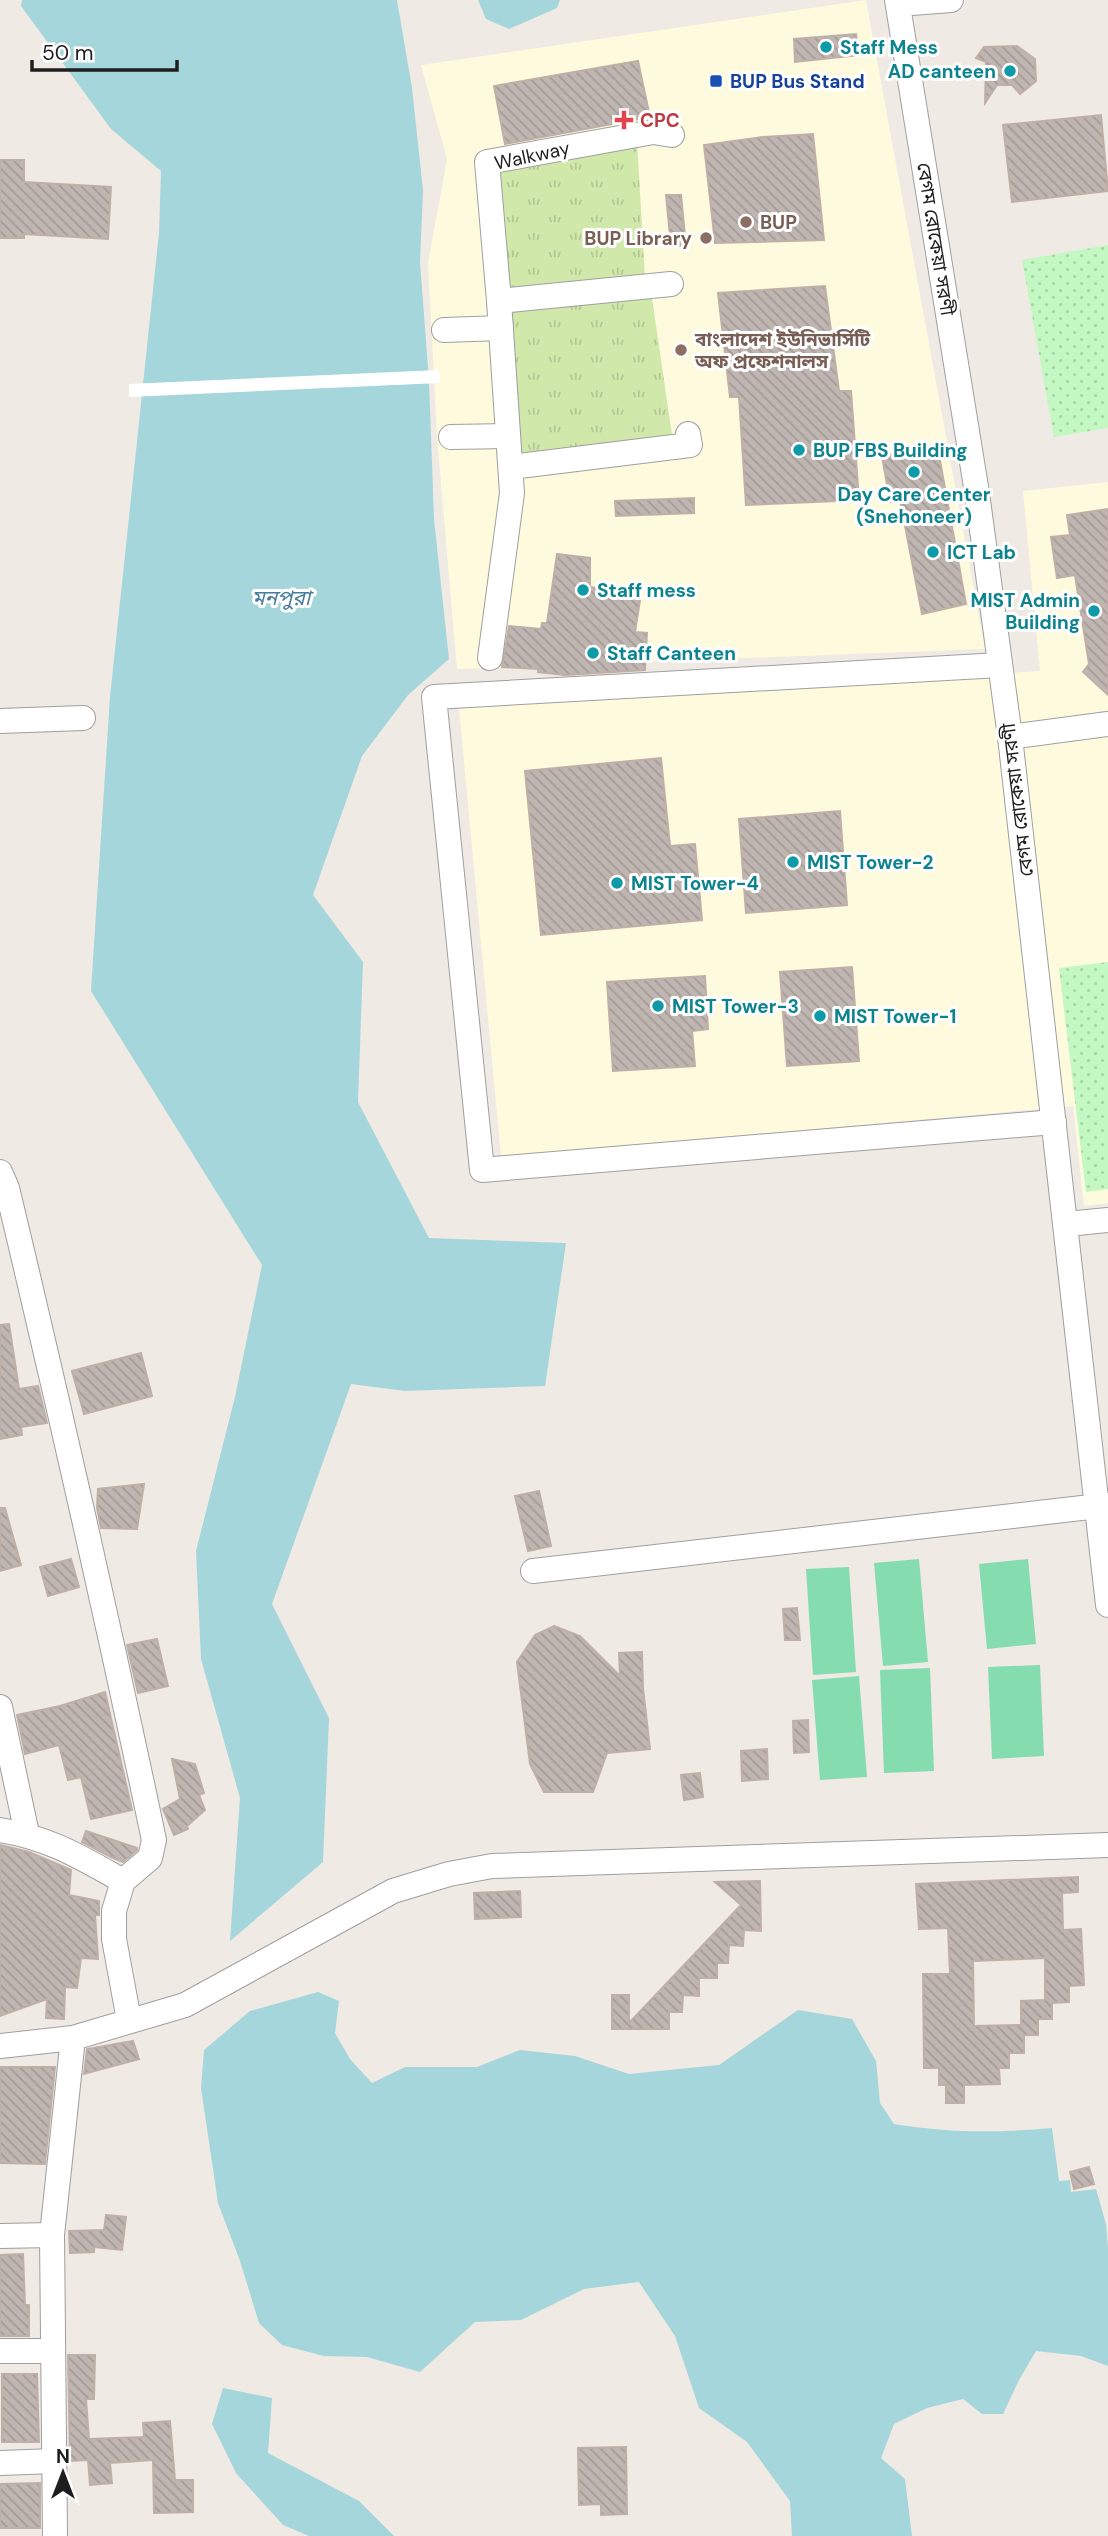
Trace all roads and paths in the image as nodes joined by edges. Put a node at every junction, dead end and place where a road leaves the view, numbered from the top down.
1 (951, 0) edge
2 (897, 2) edge
3 (672, 135) dead end
4 (671, 284) dead end
5 (499, 301) junction
6 (500, 328) junction
7 (444, 330) dead end
8 (688, 434) dead end
9 (508, 436) junction
10 (451, 437) dead end
11 (511, 467) junction
12 (490, 657) dead end
13 (1000, 665) junction
14 (83, 718) dead end
15 (0, 721) edge
16 (1108, 724) edge
17 (1010, 737) junction
18 (1054, 1122) junction
19 (0, 1172) edge
20 (1108, 1220) edge
21 (1067, 1224) junction
22 (1102, 1506) edge
23 (533, 1571) dead end
24 (1108, 1605) edge
25 (0, 1707) edge
26 (0, 1830) edge
27 (27, 1834) junction
28 (1108, 1845) edge
29 (123, 1881) junction
30 (129, 2020) junction
31 (73, 2038) junction
32 (0, 2046) edge
33 (52, 2235) junction
34 (0, 2236) edge
35 (0, 2351) edge
36 (52, 2351) junction
37 (55, 2461) junction
38 (0, 2463) edge
39 (55, 2536) edge

1 - 2 street
2 - 13 street, বেগম রোকেয়া সরণী
3 - 5 street, Walkway
4 - 5 street
5 - 6 street, Walkway
6 - 7 street
6 - 9 street, Walkway
8 - 11 street
9 - 10 street
9 - 11 street, Walkway
11 - 12 street, Walkway
13 - 17 street, বেগম রোকেয়া সরণী
13 - 18 street
14 - 15 street
16 - 17 street
17 - 18 street, বেগম রোকেয়া সরণী
18 - 21 street, বেগম রোকেয়া সরণী
19 - 29 street
20 - 21 street
21 - 22 street, বেগম রোকেয়া সরণী
22 - 23 street
22 - 24 street, বেগম রোকেয়া সরণী
25 - 27 street
26 - 27 street
27 - 29 street
28 - 30 street
29 - 30 street
30 - 31 street
31 - 32 street
31 - 33 street
33 - 34 street
33 - 36 street
35 - 36 street
36 - 37 street
37 - 38 street
37 - 39 street

